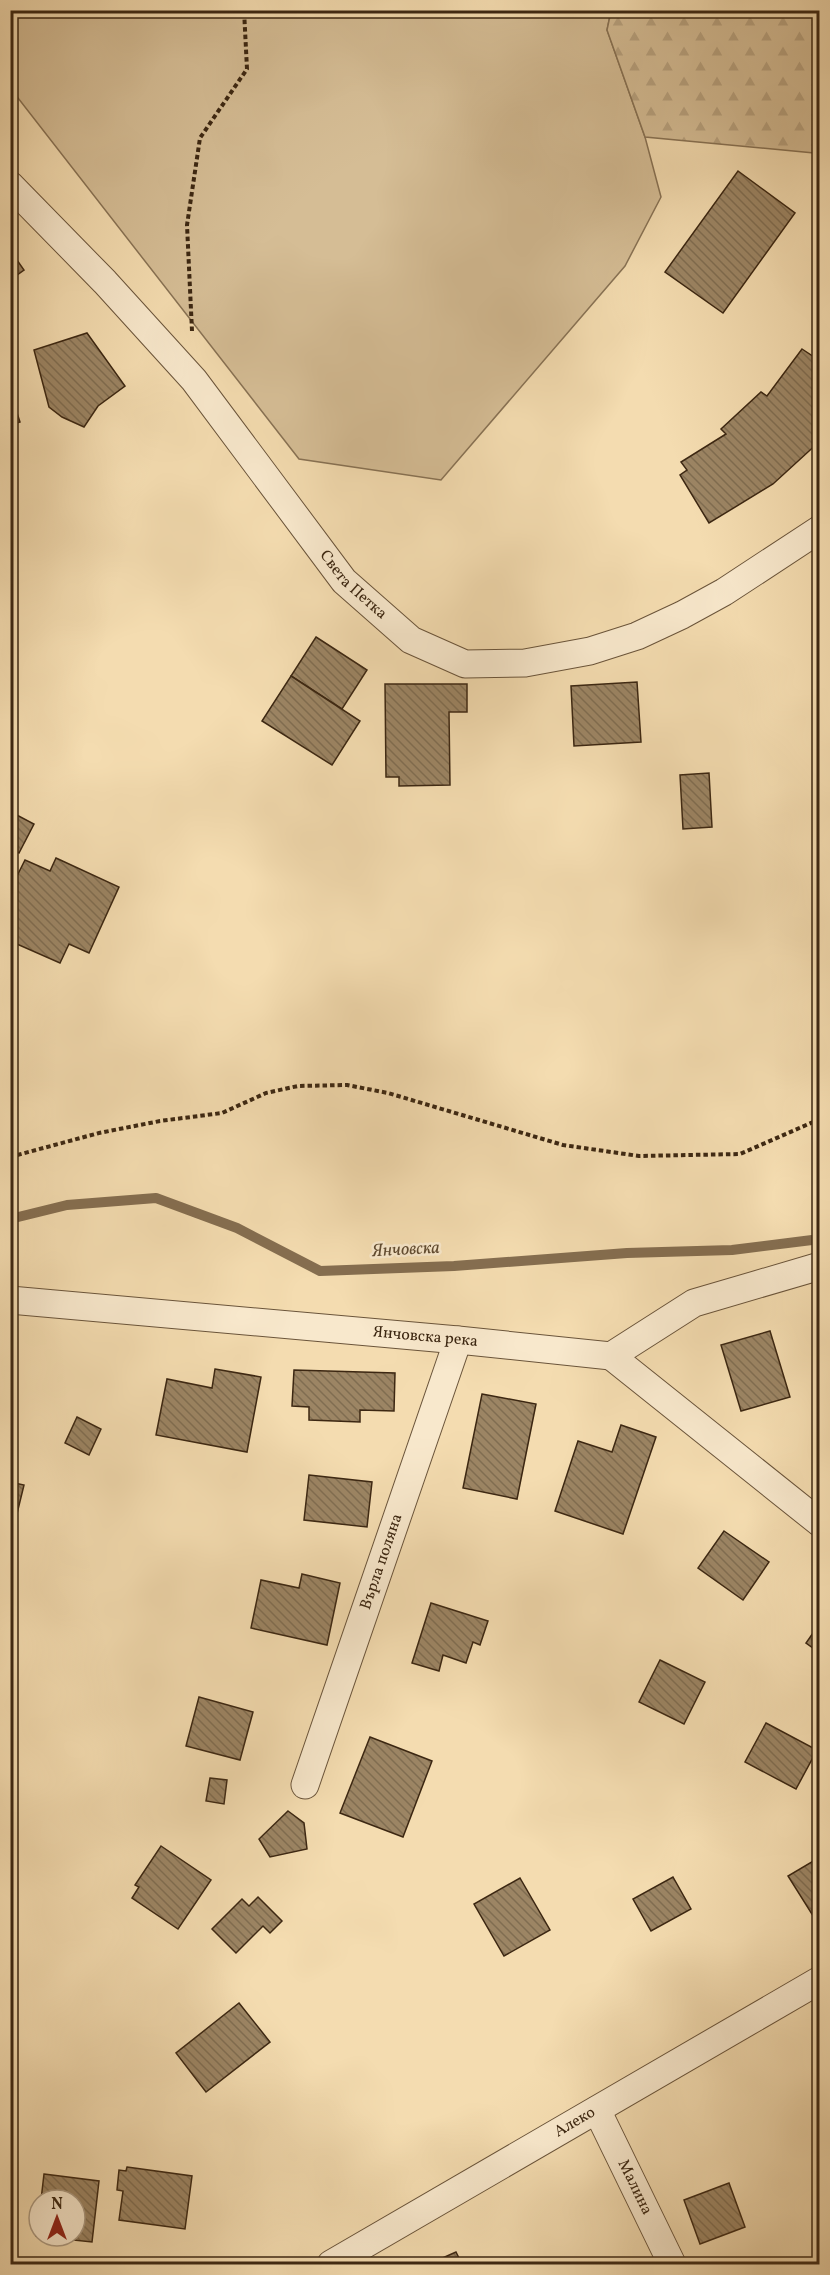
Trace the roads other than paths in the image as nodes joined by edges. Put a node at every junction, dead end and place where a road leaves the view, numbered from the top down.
1 (10, 185) edge
2 (819, 529) edge
3 (819, 1266) edge
4 (10, 1300) edge
5 (458, 1340) junction
6 (611, 1356) junction
7 (819, 1523) edge
8 (305, 1785) dead end
9 (819, 1980) edge
10 (597, 2110) junction
11 (331, 2265) edge
12 (672, 2265) edge

1 - 2 street, Света Петка
3 - 6 street
4 - 5 street, Янчовска река
5 - 6 street, Янчовска река
5 - 8 street, Върла поляна
6 - 7 street
9 - 10 street, Алеко
10 - 11 street, Алеко
10 - 12 street, Малина

